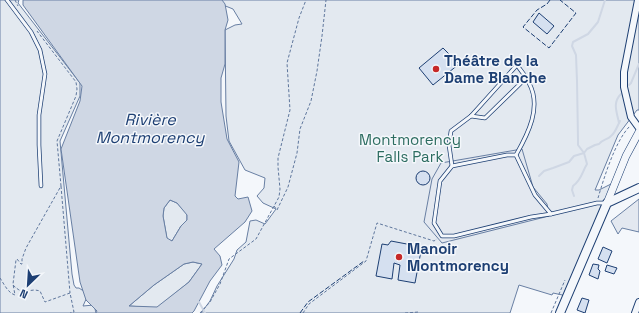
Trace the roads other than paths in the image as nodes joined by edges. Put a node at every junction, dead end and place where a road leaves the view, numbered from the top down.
1 (7, 0) edge
2 (638, 0) edge
3 (526, 78) junction
4 (471, 116) junction
5 (637, 125) edge
6 (639, 132) edge
7 (516, 156) junction
8 (452, 166) junction
9 (41, 186) dead end
10 (639, 188) edge
11 (607, 203) junction
12 (550, 214) junction
13 (639, 302) edge
14 (560, 313) edge
15 (635, 313) edge

1 - 9 lane
2 - 5 street
3 - 4 lane
3 - 4 lane
3 - 7 lane
4 - 8 lane
6 - 11 street
7 - 8 lane
7 - 12 lane
8 - 12 lane
10 - 11 main road
11 - 12 lane
11 - 14 main road
13 - 15 street

